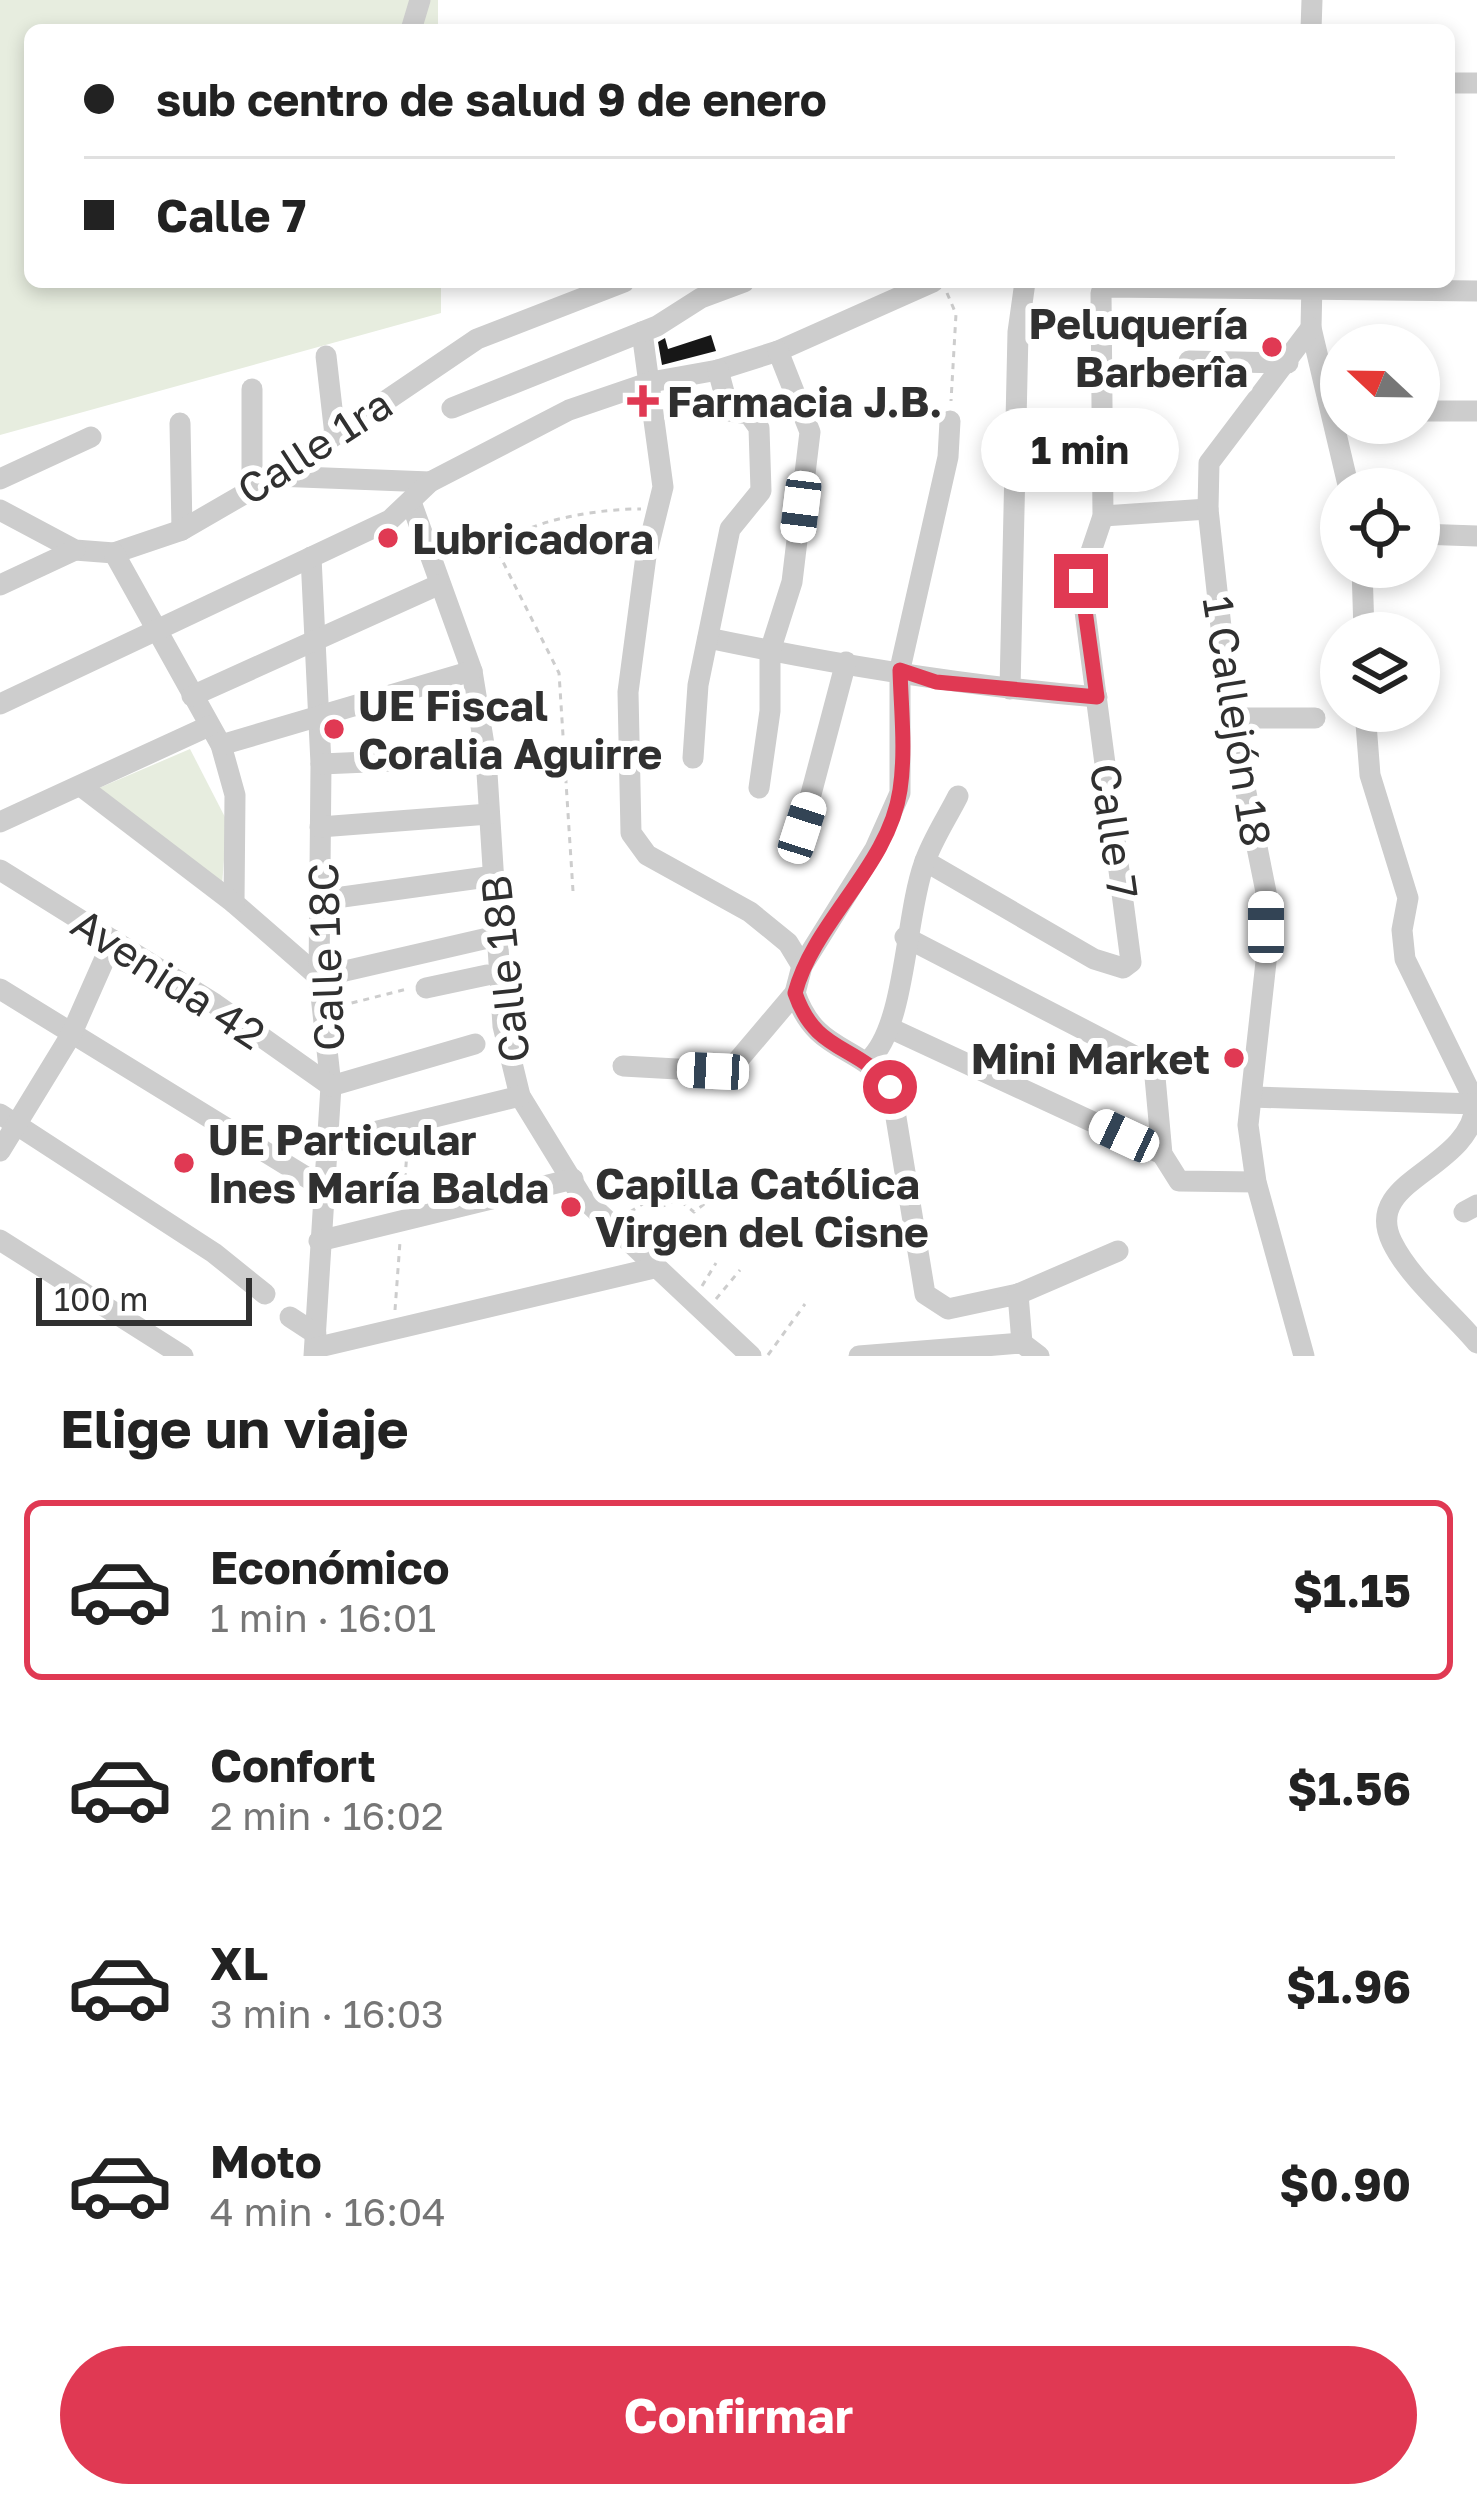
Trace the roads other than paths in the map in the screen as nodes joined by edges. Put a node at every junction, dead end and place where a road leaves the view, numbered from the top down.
1 (609, 288) edge
2 (728, 288) edge
3 (920, 288) edge
4 (1024, 288) edge
5 (1105, 288) edge
6 (1312, 288) edge
7 (1406, 288) edge
8 (1477, 291) edge
9 (1311, 328) junction
10 (642, 332) junction
11 (778, 352) junction
12 (326, 356) dead end
13 (1320, 359) edge
14 (1189, 361) dead end
15 (1288, 362) junction
16 (718, 370) junction
17 (650, 382) junction
18 (252, 389) dead end
19 (452, 408) dead end
20 (1440, 411) edge
21 (1477, 411) edge
22 (950, 421) road end
23 (180, 423) dead end
24 (334, 435) junction
25 (91, 437) dead end
26 (275, 476) junction
27 (0, 479) edge
28 (430, 482) junction
29 (252, 488) junction
30 (411, 502) junction
31 (1208, 509) junction
32 (0, 510) edge
33 (1103, 516) junction
34 (182, 530) junction
35 (1440, 535) edge
36 (1477, 536) edge
37 (75, 550) junction
38 (114, 553) junction
39 (311, 557) junction
40 (0, 585) edge
41 (438, 585) junction
42 (156, 630) junction
43 (317, 638) junction
44 (708, 638) junction
45 (770, 651) junction
46 (846, 662) junction
47 (472, 670) junction
48 (900, 670) junction
49 (1010, 689) junction
50 (192, 696) junction
51 (1097, 697) junction
52 (0, 704) edge
53 (319, 715) junction
54 (1231, 718) junction
55 (1316, 718) dead end
56 (1367, 732) edge
57 (215, 736) junction
58 (486, 757) junction
59 (693, 758) dead end
60 (321, 764) junction
61 (82, 787) junction
62 (759, 788) dead end
63 (958, 796) dead end
64 (489, 814) junction
65 (0, 821) edge
66 (320, 827) junction
67 (802, 828) dead end
68 (925, 861) junction
69 (0, 870) edge
70 (494, 876) junction
71 (321, 900) junction
72 (234, 903) junction
73 (500, 935) junction
74 (905, 937) junction
75 (113, 940) junction
76 (802, 966) junction
77 (487, 975) dead end
78 (320, 976) junction
79 (426, 988) dead end
80 (0, 989) edge
81 (795, 993) junction
82 (892, 1029) junction
83 (70, 1035) junction
84 (476, 1044) dead end
85 (869, 1060) junction
86 (623, 1066) dead end
87 (331, 1086) junction
88 (520, 1096) junction
89 (1252, 1097) junction
90 (1476, 1104) edge
91 (9, 1120) edge
92 (329, 1143) junction
93 (0, 1150) edge
94 (1162, 1154) junction
95 (573, 1179) junction
96 (1256, 1182) junction
97 (324, 1188) junction
98 (0, 1240) edge
99 (319, 1241) junction
100 (1118, 1251) dead end
101 (654, 1268) junction
102 (265, 1294) dead end
103 (1018, 1294) junction
104 (290, 1317) dead end
105 (1477, 1343) edge
106 (315, 1346) edge
107 (1031, 1350) edge
108 (183, 1356) edge
109 (751, 1356) edge
110 (859, 1356) edge
111 (1304, 1356) edge

1 - 24 street, Calle 1ra
2 - 10 street
3 - 11 street
4 - 49 street
5 - 33 street, Calle 7
6 - 9 street
7 - 8 street, Calle 7
9 - 13 street
9 - 15 street, 1 Callejón 18
10 - 17 street
10 - 19 street
11 - 16 street
11 - 45 street
12 - 24 street
14 - 15 street
15 - 31 street, 1 Callejón 18
16 - 17 street
16 - 44 street
17 - 28 street
17 - 76 street
18 - 29 street
20 - 21 street
22 - 48 street
23 - 34 street
24 - 26 street, Calle 1ra
25 - 27 street
26 - 28 street
26 - 29 street, Calle 1ra
28 - 30 street
29 - 34 street, Calle 1ra
30 - 39 street
30 - 41 street, Calle 18B
31 - 33 street
31 - 54 street, 1 Callejón 18
32 - 37 street, Calle 1ra
33 - 51 street, Calle 7
34 - 38 street, Calle 1ra
35 - 36 street
37 - 38 street, Calle 1ra
37 - 40 street
38 - 42 street
39 - 42 street
39 - 43 street, Calle 18C
41 - 43 street
41 - 47 street, Calle 18B
42 - 50 street
42 - 52 street
43 - 50 street
43 - 53 street, Calle 18C
44 - 45 street
44 - 59 street
45 - 46 street
45 - 62 street
46 - 48 street
46 - 67 street
47 - 53 street
47 - 58 street, Calle 18B
48 - 49 street
48 - 76 street
49 - 51 street
50 - 57 street
51 - 68 street, Calle 7
53 - 57 street
53 - 60 street, Calle 18C
54 - 55 street
54 - 89 street, 1 Callejón 18
56 - 90 street
57 - 61 street
57 - 72 street
58 - 60 street
58 - 64 street, Calle 18B
60 - 66 street, Calle 18C
61 - 65 street
61 - 72 street
63 - 68 street
64 - 66 street
64 - 70 street, Calle 18B
66 - 71 street, Calle 18C
68 - 74 street
69 - 75 street, Avenida 42
70 - 71 street
70 - 73 street, Calle 18B
71 - 78 street, Calle 18C
72 - 78 street
73 - 78 street
73 - 88 street, Calle 18B
74 - 82 street
74 - 94 street
75 - 83 street
75 - 87 street, Avenida 42
76 - 81 street
77 - 79 street
78 - 87 street, Calle 18C
80 - 83 street
81 - 85 street
81 - 86 street
82 - 85 street
82 - 94 street
83 - 91 street
83 - 97 street
84 - 87 street
85 - 103 street
87 - 92 street, Calle 18C
88 - 92 street
88 - 95 street, Calle 18B
89 - 90 street
89 - 96 street, 1 Callejón 18
90 - 105 street
91 - 93 street
91 - 102 street
92 - 97 street, Calle 18C
94 - 96 street
95 - 99 street
95 - 101 street, Calle 18B
96 - 111 street, 1 Callejón 18
97 - 99 street, Calle 18C
98 - 108 street
99 - 106 street, Calle 18C
100 - 103 street
101 - 106 street
101 - 109 street, Calle 18B
103 - 107 street
104 - 106 street
107 - 110 street

